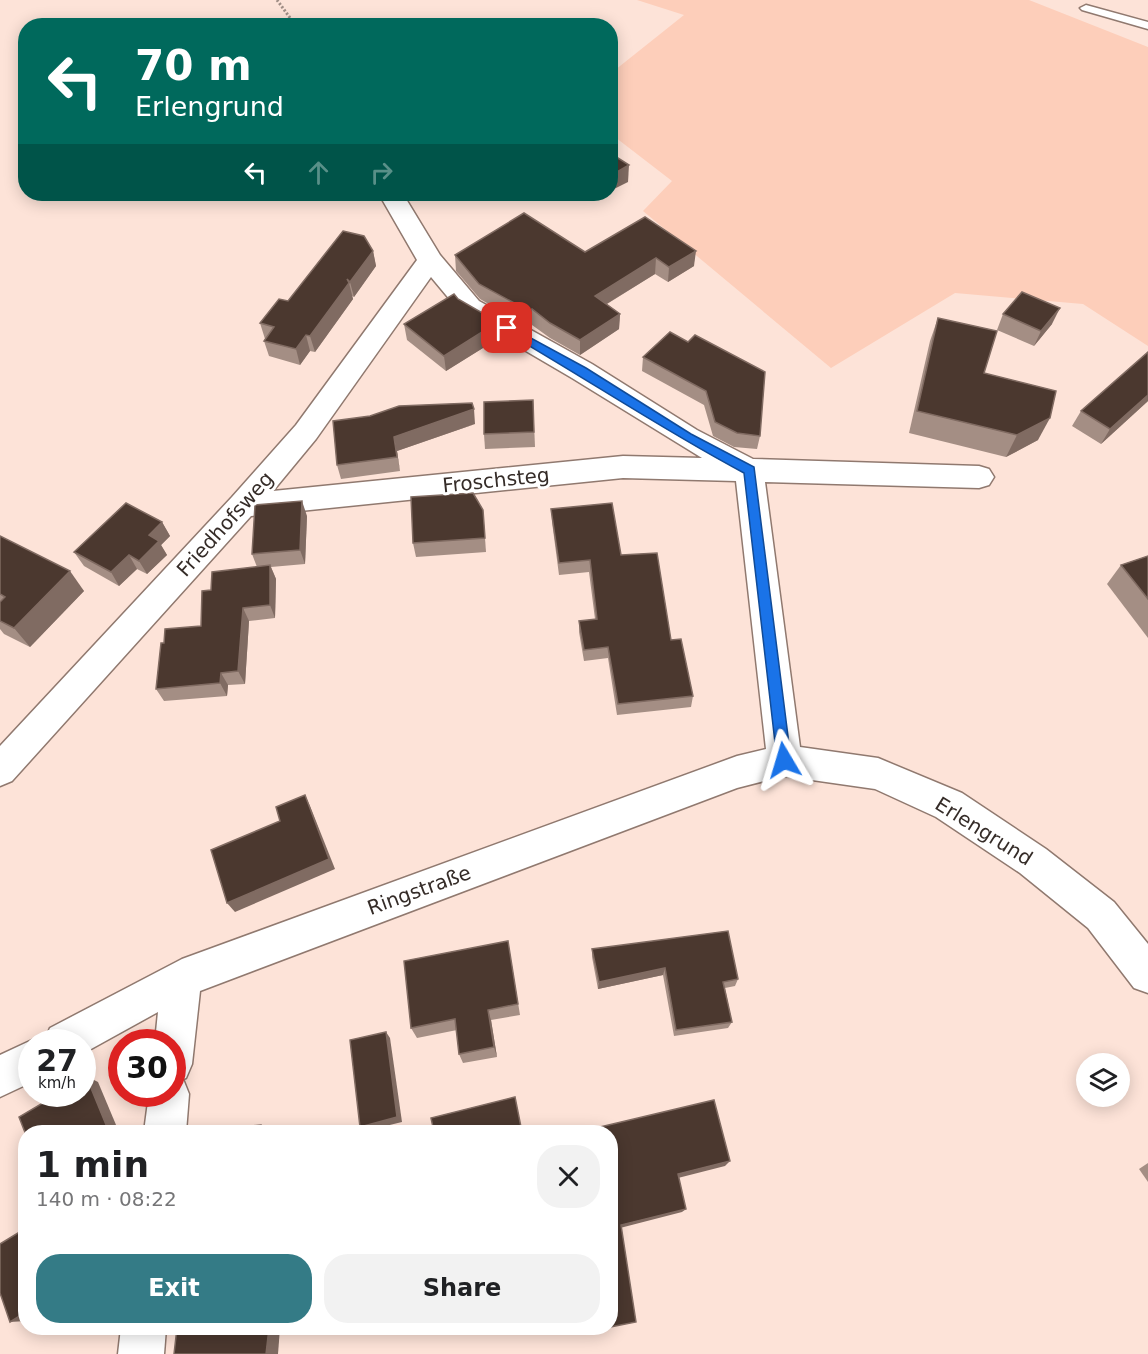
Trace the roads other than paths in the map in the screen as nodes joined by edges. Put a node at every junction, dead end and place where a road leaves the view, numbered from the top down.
1 (1086, 8) dead end
2 (1148, 27) edge
3 (395, 201) edge
4 (430, 260) junction
5 (749, 470) junction
6 (979, 477) dead end
7 (243, 506) junction
8 (784, 760) junction
9 (0, 770) edge
10 (1148, 974) edge
11 (182, 978) junction
12 (88, 1029) edge
13 (176, 1029) edge
14 (18, 1067) edge
15 (0, 1077) edge
16 (168, 1107) edge
17 (166, 1125) edge
18 (143, 1335) edge
19 (141, 1354) edge

1 - 2 lane
3 - 4 street
4 - 5 street
4 - 7 street, Friedhofsweg
5 - 6 street
5 - 7 street, Froschsteg
5 - 8 street
7 - 9 street, Friedhofsweg
8 - 10 street, Erlengrund
8 - 11 street, Ringstraße
11 - 12 street, Ringstraße
11 - 13 street
14 - 15 street
16 - 17 street
18 - 19 street

